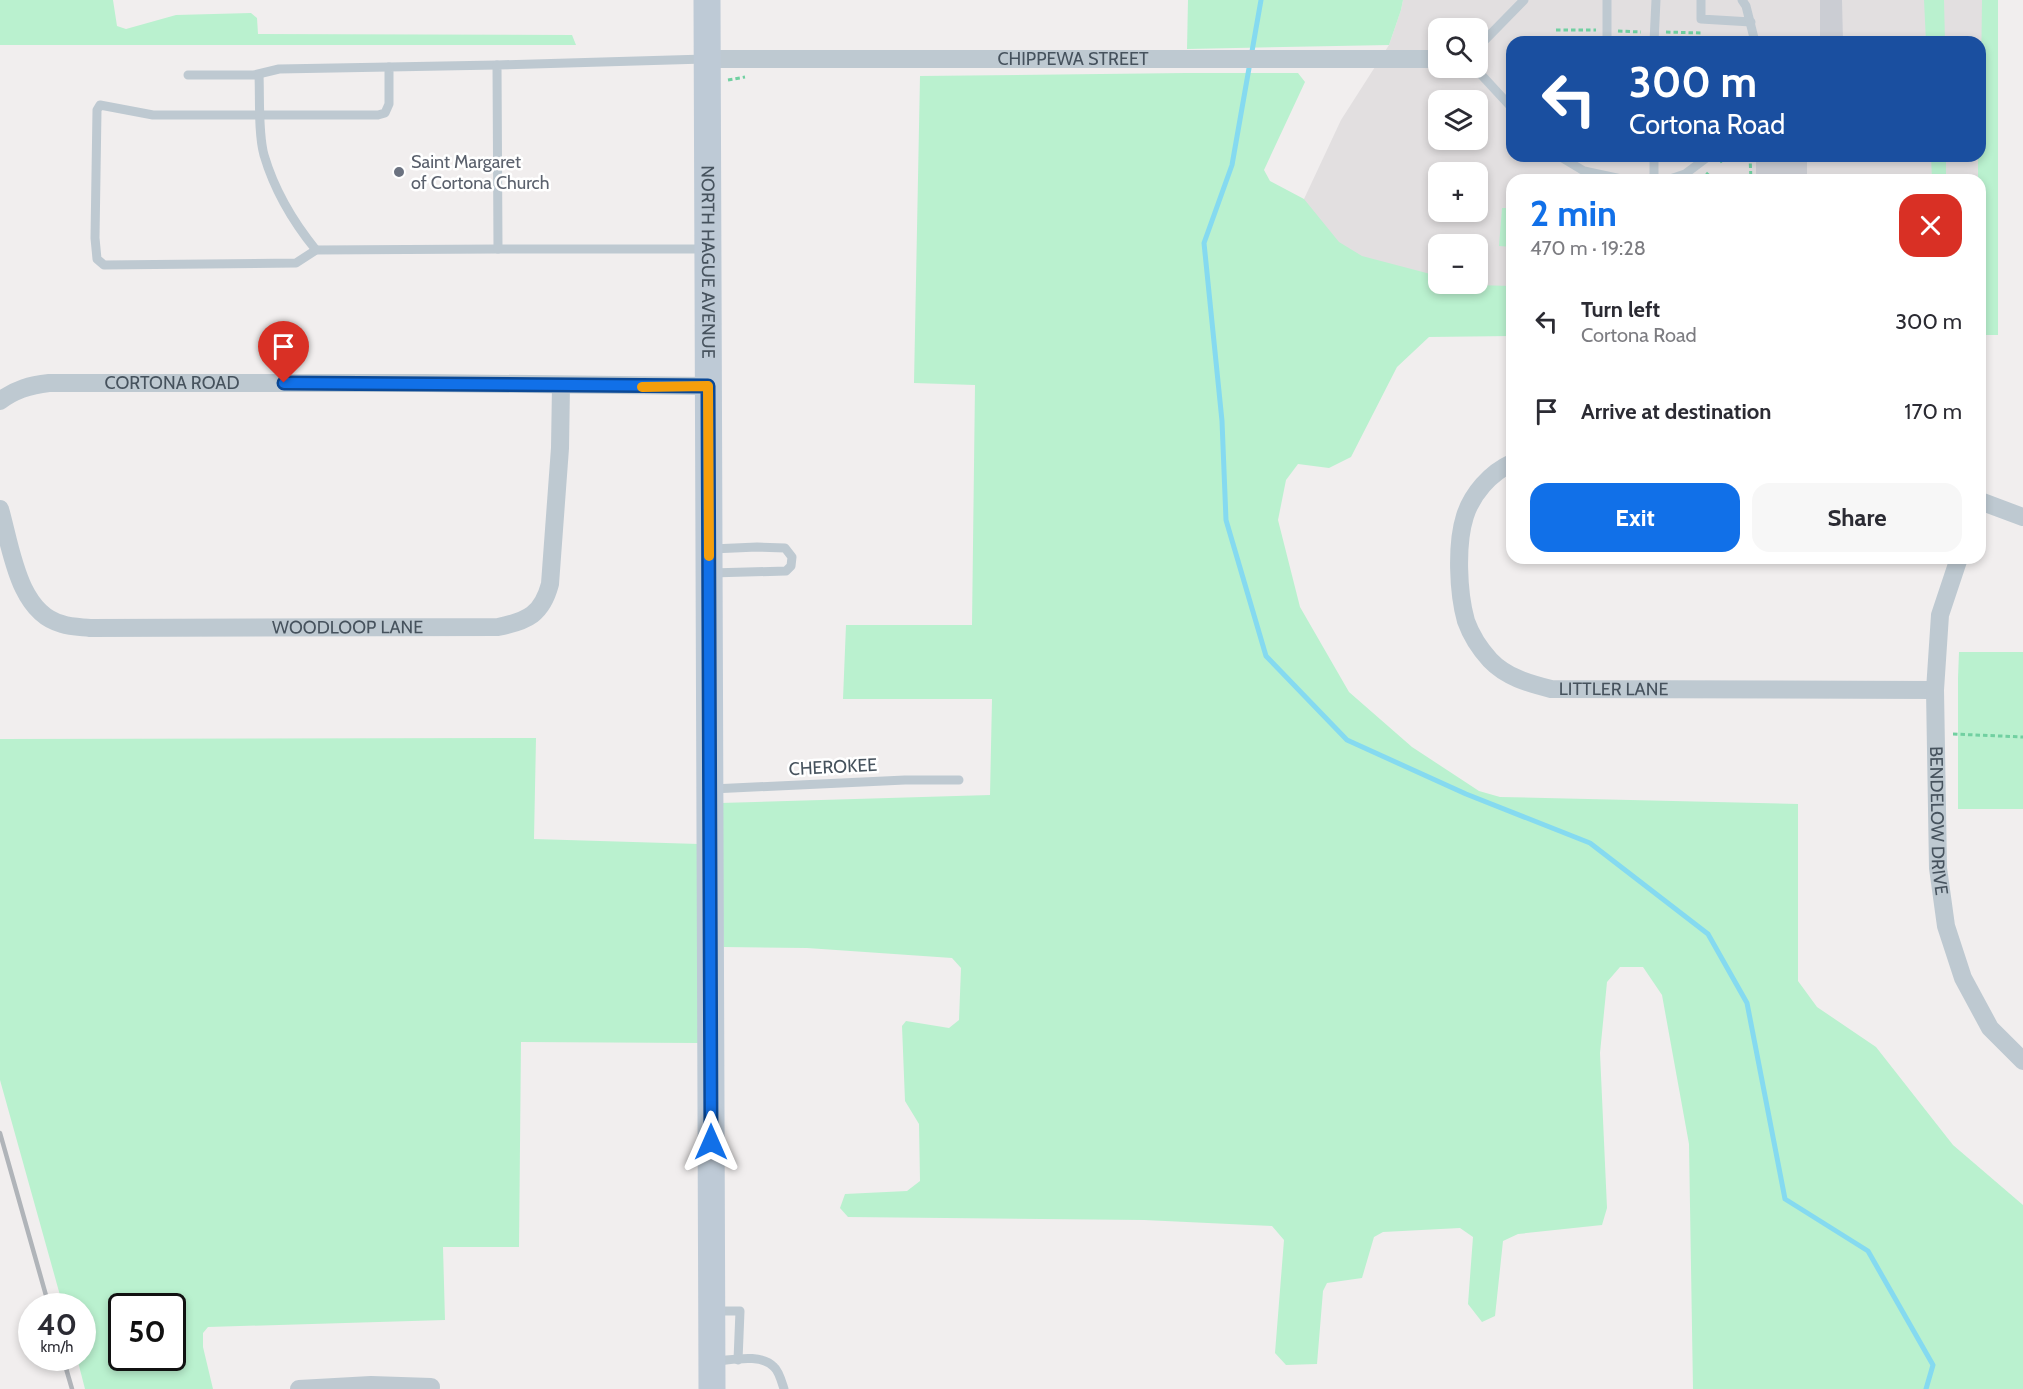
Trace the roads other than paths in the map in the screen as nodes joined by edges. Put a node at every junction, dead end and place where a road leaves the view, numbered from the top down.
1 (707, 0) edge
2 (1524, 0) edge
3 (1607, 0) edge
4 (1656, 0) edge
5 (1701, 0) edge
6 (1742, 0) edge
7 (1751, 22) junction
8 (1607, 36) edge
9 (1654, 36) edge
10 (1754, 36) edge
11 (1488, 37) edge
12 (708, 59) junction
13 (1428, 60) edge
14 (497, 65) junction
15 (389, 67) junction
16 (188, 75) dead end
17 (259, 75) junction
18 (1484, 78) edge
19 (1506, 102) edge
20 (260, 115) junction
21 (1569, 162) edge
22 (1701, 162) edge
23 (1598, 174) edge
24 (1684, 174) edge
25 (498, 249) junction
26 (708, 249) junction
27 (316, 250) junction
28 (561, 386) junction
29 (708, 386) junction
30 (0, 401) edge
31 (1506, 465) edge
32 (1986, 506) edge
33 (0, 509) edge
34 (2023, 517) edge
35 (709, 561) junction
36 (1957, 564) edge
37 (1935, 690) junction
38 (959, 780) dead end
39 (710, 790) junction
40 (2023, 1061) edge
41 (711, 1311) junction
42 (738, 1360) junction
43 (712, 1362) junction
44 (371, 1387) edge
45 (431, 1387) dead end
46 (299, 1389) edge
47 (712, 1389) edge
48 (784, 1389) edge

1 - 12 main road, NORTH HAGUE AVENUE
2 - 11 lane
3 - 8 lane
4 - 9 lane
5 - 7 lane
6 - 7 lane
7 - 10 lane
12 - 13 street, CHIPPEWA STREET
12 - 14 lane
12 - 26 main road, NORTH HAGUE AVENUE
14 - 15 lane
14 - 25 lane
15 - 17 lane
15 - 20 lane
16 - 17 lane
17 - 20 lane
18 - 19 lane
20 - 27 lane
20 - 27 lane
21 - 23 lane
22 - 24 lane
25 - 26 lane
25 - 27 lane
26 - 29 main road, NORTH HAGUE AVENUE
28 - 29 street, CORTONA ROAD
28 - 30 street, CORTONA ROAD
28 - 33 street, WOODLOOP LANE
29 - 35 main road, NORTH HAGUE AVENUE
31 - 37 street, LITTLER LANE
32 - 34 street
35 - 35 lane
35 - 39 main road, NORTH HAGUE AVENUE
36 - 37 street, BENDELOW DRIVE
37 - 40 street, BENDELOW DRIVE
38 - 39 lane, CHEROKEE
39 - 41 main road, NORTH HAGUE AVENUE
41 - 42 lane
41 - 43 main road, NORTH HAGUE AVENUE
42 - 43 lane
42 - 48 lane
43 - 47 main road, NORTH HAGUE AVENUE
44 - 45 street
44 - 46 street

